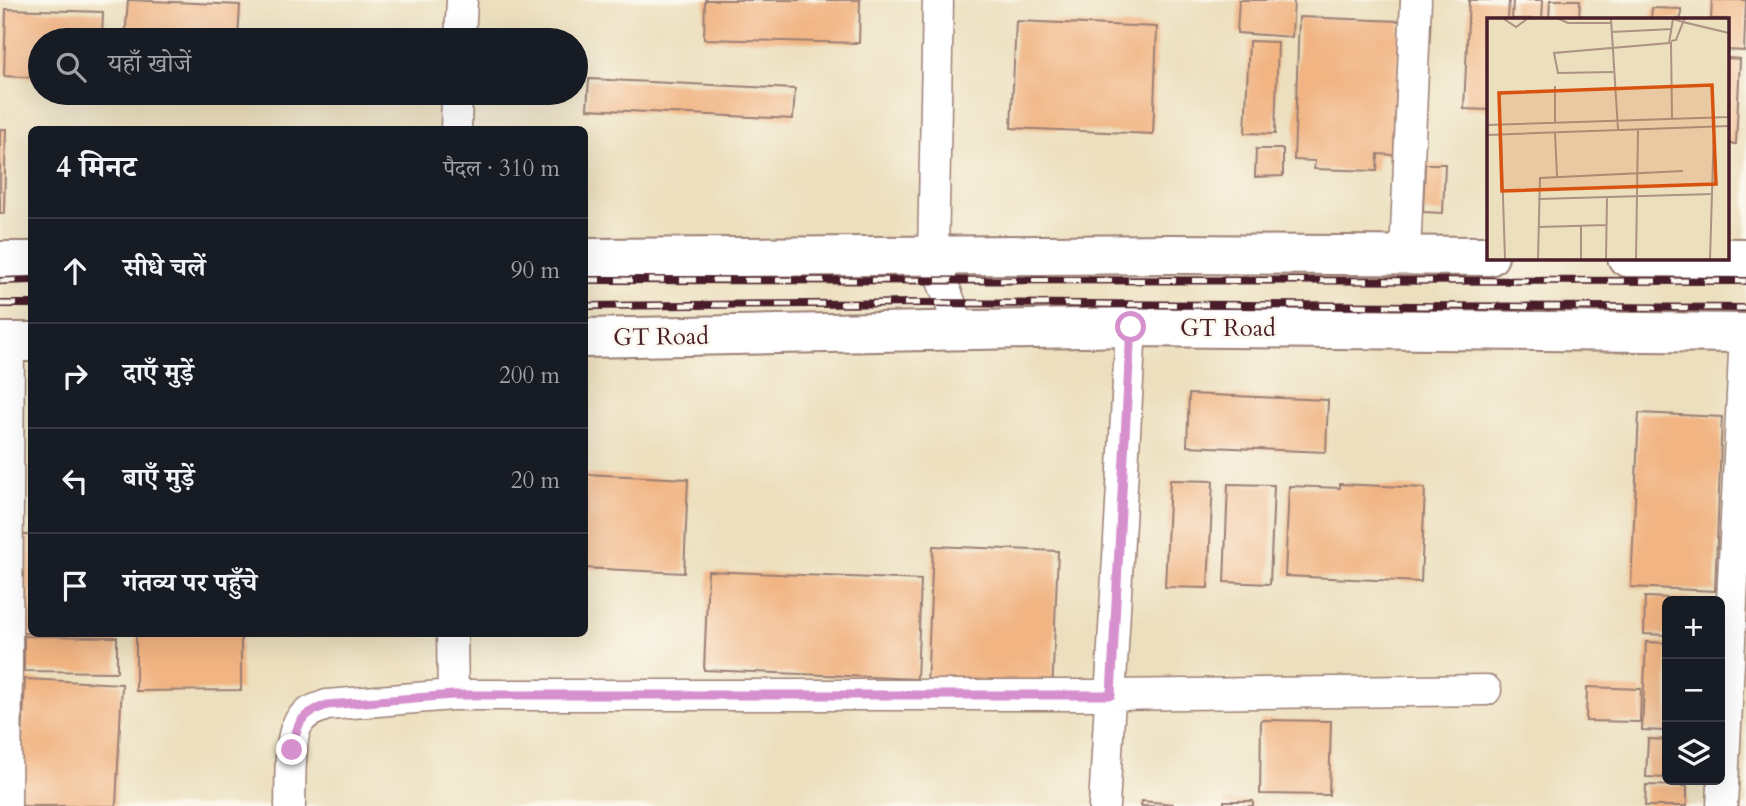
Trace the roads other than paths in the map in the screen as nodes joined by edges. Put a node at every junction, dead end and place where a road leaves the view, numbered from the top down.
1 (462, 0) edge
2 (938, 0) edge
3 (1416, 0) edge
4 (461, 28) edge
5 (457, 105) edge
6 (456, 126) edge
7 (1405, 255) junction
8 (1487, 256) edge
9 (933, 257) junction
10 (588, 258) edge
11 (1728, 258) edge
12 (1746, 258) edge
13 (0, 261) edge
14 (28, 261) edge
15 (1131, 327) junction
16 (961, 331) junction
17 (1746, 333) edge
18 (588, 338) edge
19 (13, 342) edge
20 (452, 637) edge
21 (3, 672) edge
22 (1486, 690) dead end
23 (453, 695) junction
24 (1111, 695) junction
25 (6, 806) edge
26 (290, 806) edge
27 (1104, 806) edge
28 (1722, 806) edge

1 - 4 street
2 - 9 street
3 - 7 street
5 - 6 street
7 - 8 highway
7 - 9 highway
9 - 10 highway
9 - 16 street
11 - 12 highway
13 - 14 highway
15 - 16 highway, GT Road
15 - 17 highway, GT Road
15 - 24 street
16 - 18 highway, GT Road
17 - 28 street
19 - 21 street
20 - 23 street
21 - 25 street
22 - 24 street
23 - 24 street
23 - 26 street
24 - 27 street

